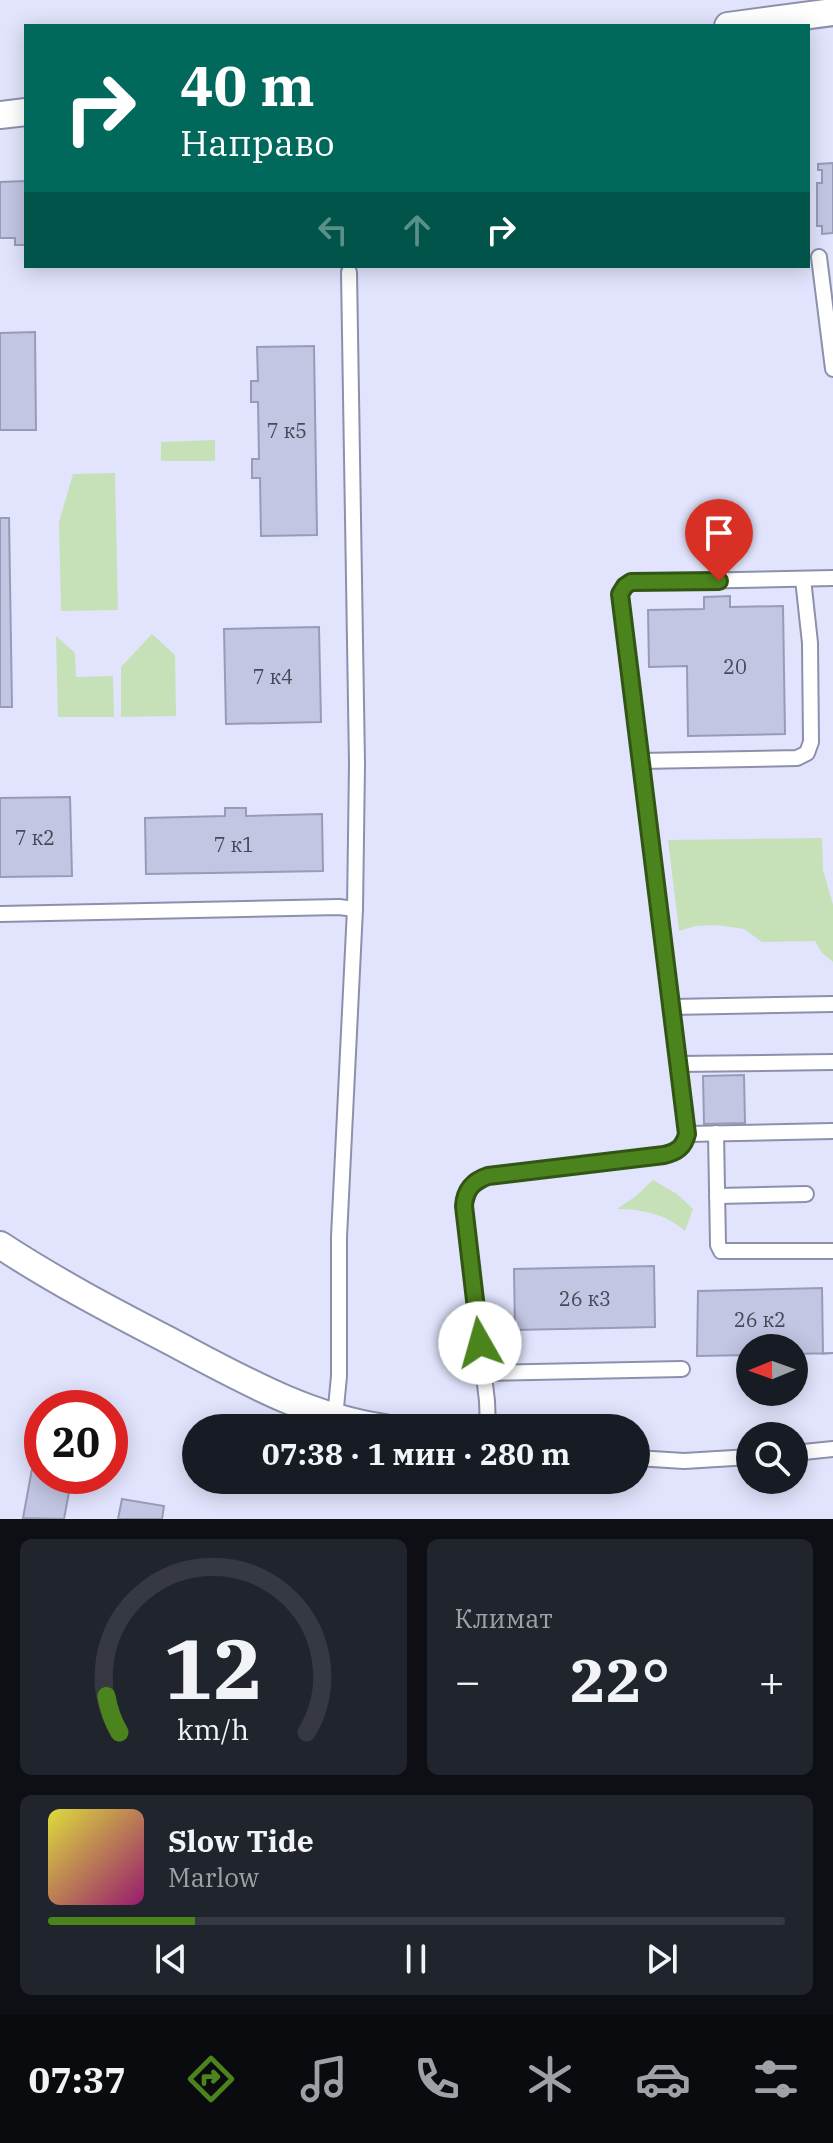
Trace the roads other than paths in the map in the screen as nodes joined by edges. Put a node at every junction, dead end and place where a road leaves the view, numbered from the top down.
1 (833, 12) edge
2 (743, 24) edge
3 (24, 112) edge
4 (0, 115) edge
5 (819, 257) dead end
6 (349, 272) dead end
7 (827, 280) edge
8 (833, 369) edge
9 (833, 578) edge
10 (803, 579) junction
11 (640, 761) junction
12 (355, 909) junction
13 (0, 914) edge
14 (833, 1004) edge
15 (671, 1007) junction
16 (833, 1062) edge
17 (679, 1064) junction
18 (833, 1131) edge
19 (716, 1133) junction
20 (687, 1134) junction
21 (806, 1194) dead end
22 (717, 1196) junction
23 (0, 1245) edge
24 (833, 1251) edge
25 (682, 1369) dead end
26 (484, 1373) junction
27 (325, 1414) edge
28 (335, 1414) edge
29 (487, 1414) edge
30 (833, 1449) edge
31 (808, 1452) edge
32 (736, 1458) edge
33 (650, 1459) edge

1 - 2 street
3 - 4 street
5 - 7 lane
6 - 12 lane
7 - 8 lane
9 - 10 lane
10 - 11 lane
10 - 11 lane
11 - 15 lane
12 - 13 lane
12 - 28 lane
14 - 15 lane
15 - 17 lane
16 - 17 lane
17 - 20 lane
18 - 19 lane
19 - 20 lane
19 - 22 lane
20 - 26 lane
21 - 22 lane
22 - 24 lane
23 - 27 street
25 - 26 lane
26 - 29 lane
30 - 31 lane
32 - 33 lane

